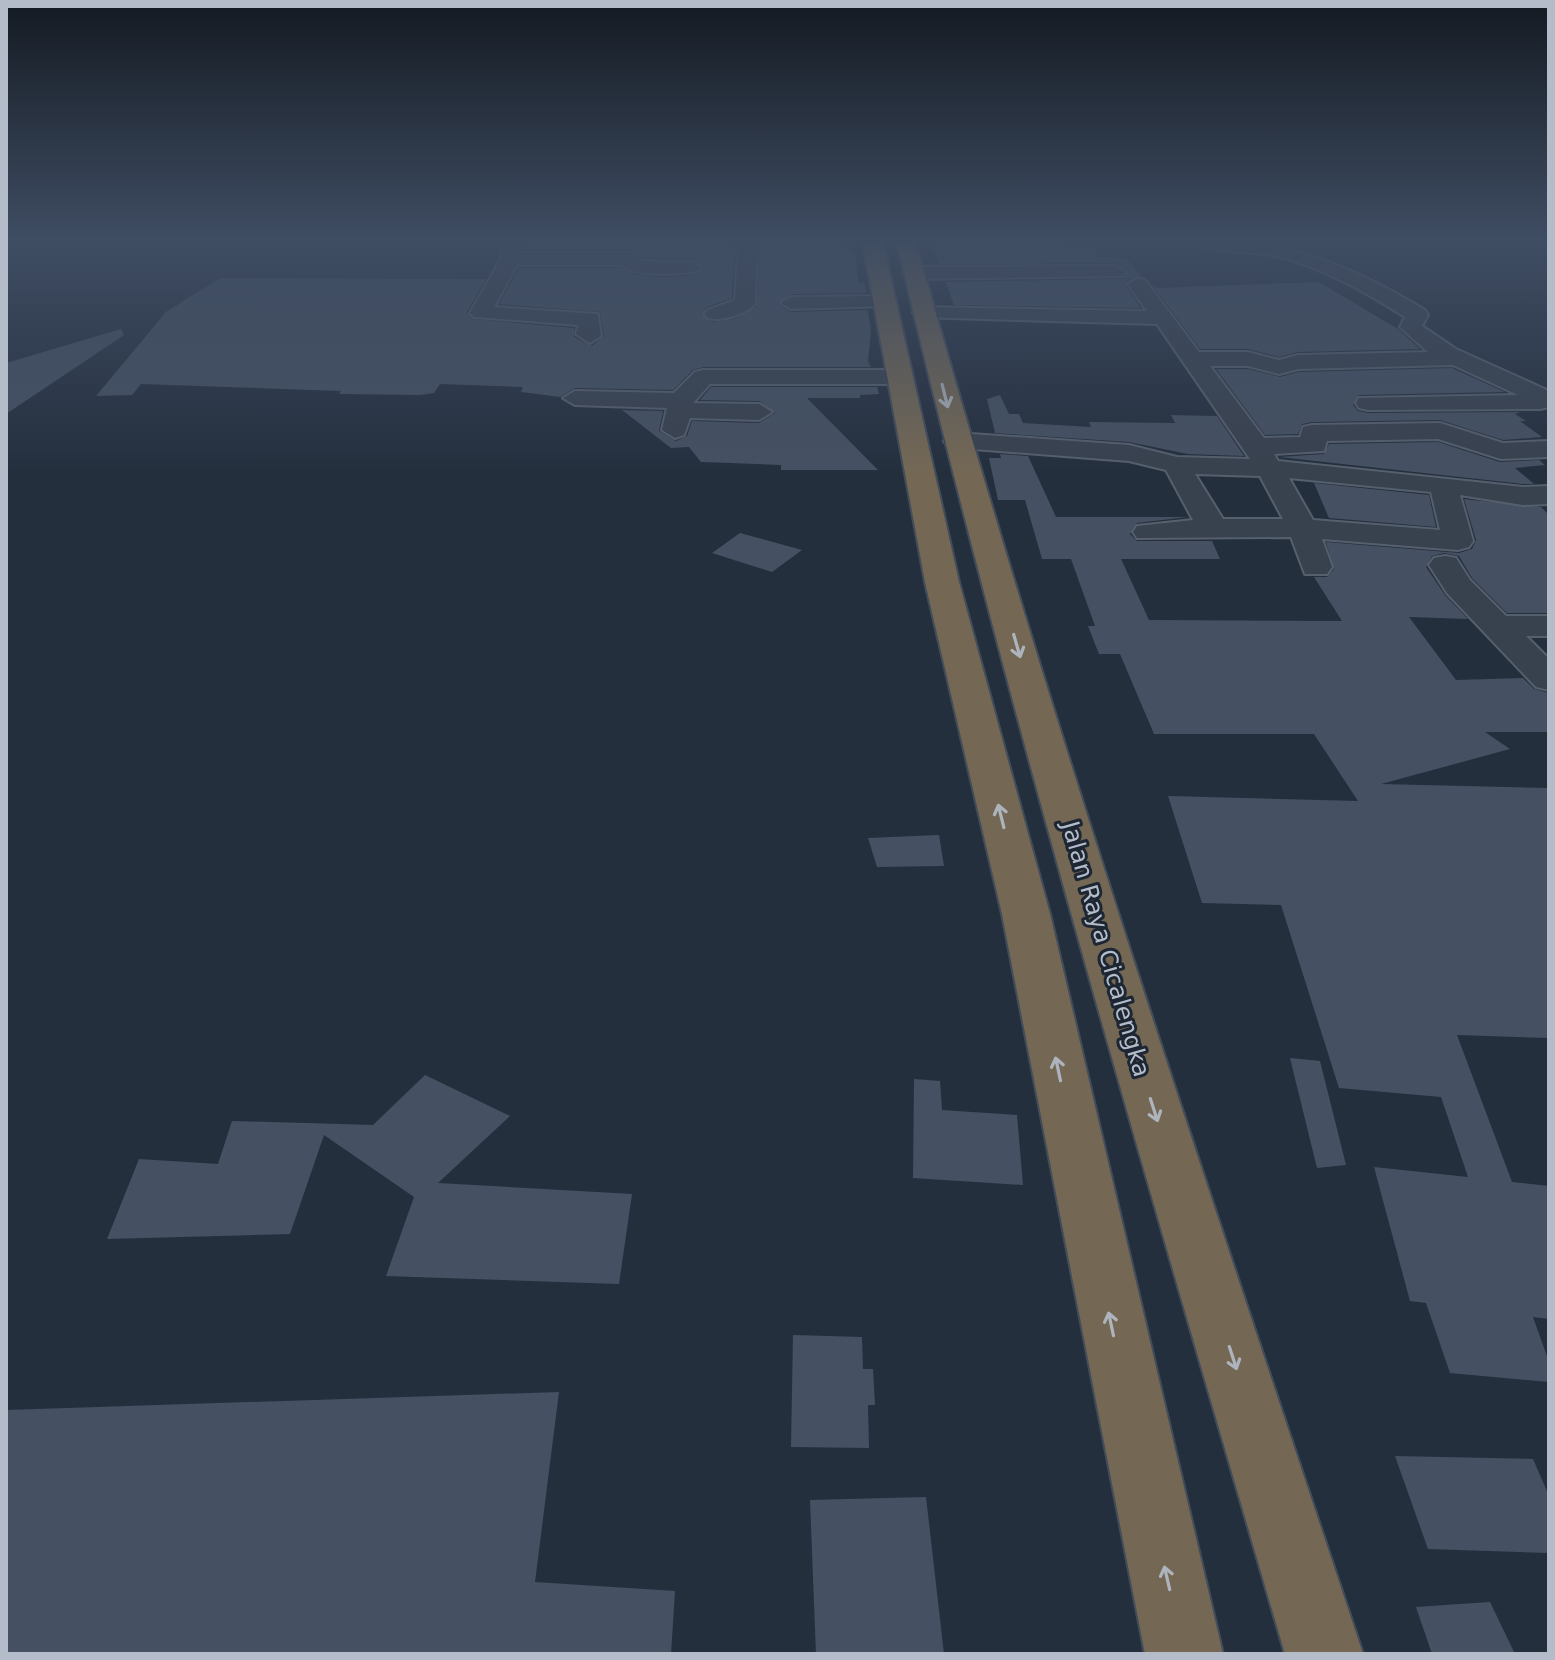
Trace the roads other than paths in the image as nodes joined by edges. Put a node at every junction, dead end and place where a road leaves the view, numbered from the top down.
1 (904, 316) edge
2 (918, 316) edge
3 (1162, 316) edge
4 (1416, 316) edge
5 (1456, 358) junction
6 (1194, 359) junction
7 (640, 377) dead end
8 (768, 377) junction
9 (900, 377) junction
10 (1510, 383) junction
11 (1549, 384) edge
12 (575, 398) dead end
13 (1549, 401) edge
14 (620, 405) junction
15 (759, 412) junction
16 (678, 414) junction
17 (1385, 432) junction
18 (957, 441) junction
19 (756, 442) dead end
20 (1549, 449) edge
21 (1264, 457) junction
22 (1177, 465) junction
23 (1439, 491) junction
24 (1549, 495) edge
25 (1549, 518) edge
26 (1214, 528) junction
27 (1303, 528) junction
28 (1148, 532) dead end
29 (1445, 565) dead end
30 (1316, 567) dead end
31 (1501, 626) junction
32 (1549, 626) edge
33 (1549, 679) edge
34 (1184, 1654) edge
35 (1324, 1654) edge

1 - 9 highway, Jalan Raya Cicalengka
2 -> 18 highway, Jalan Raya Cicalengka
3 - 6 street
4 - 5 street
5 - 6 street
5 - 10 street
6 - 21 street
7 - 14 street
8 - 9 street
8 - 15 street
8 - 16 street
34 -> 9 highway, Jalan Raya Cicalengka
10 - 11 street
10 - 13 street
12 - 14 street
13 - 17 street
14 - 16 street
15 - 16 street
15 - 19 street
17 - 20 street
17 - 21 street
17 - 23 street
18 - 22 street
18 -> 35 highway, Jalan Raya Cicalengka
21 - 22 street
21 - 23 street
21 - 27 street
22 - 26 street
23 - 24 street
23 - 25 street
23 - 27 street
26 - 27 street
26 - 28 street
27 - 30 street
29 - 31 street
31 - 32 street
31 - 33 street

